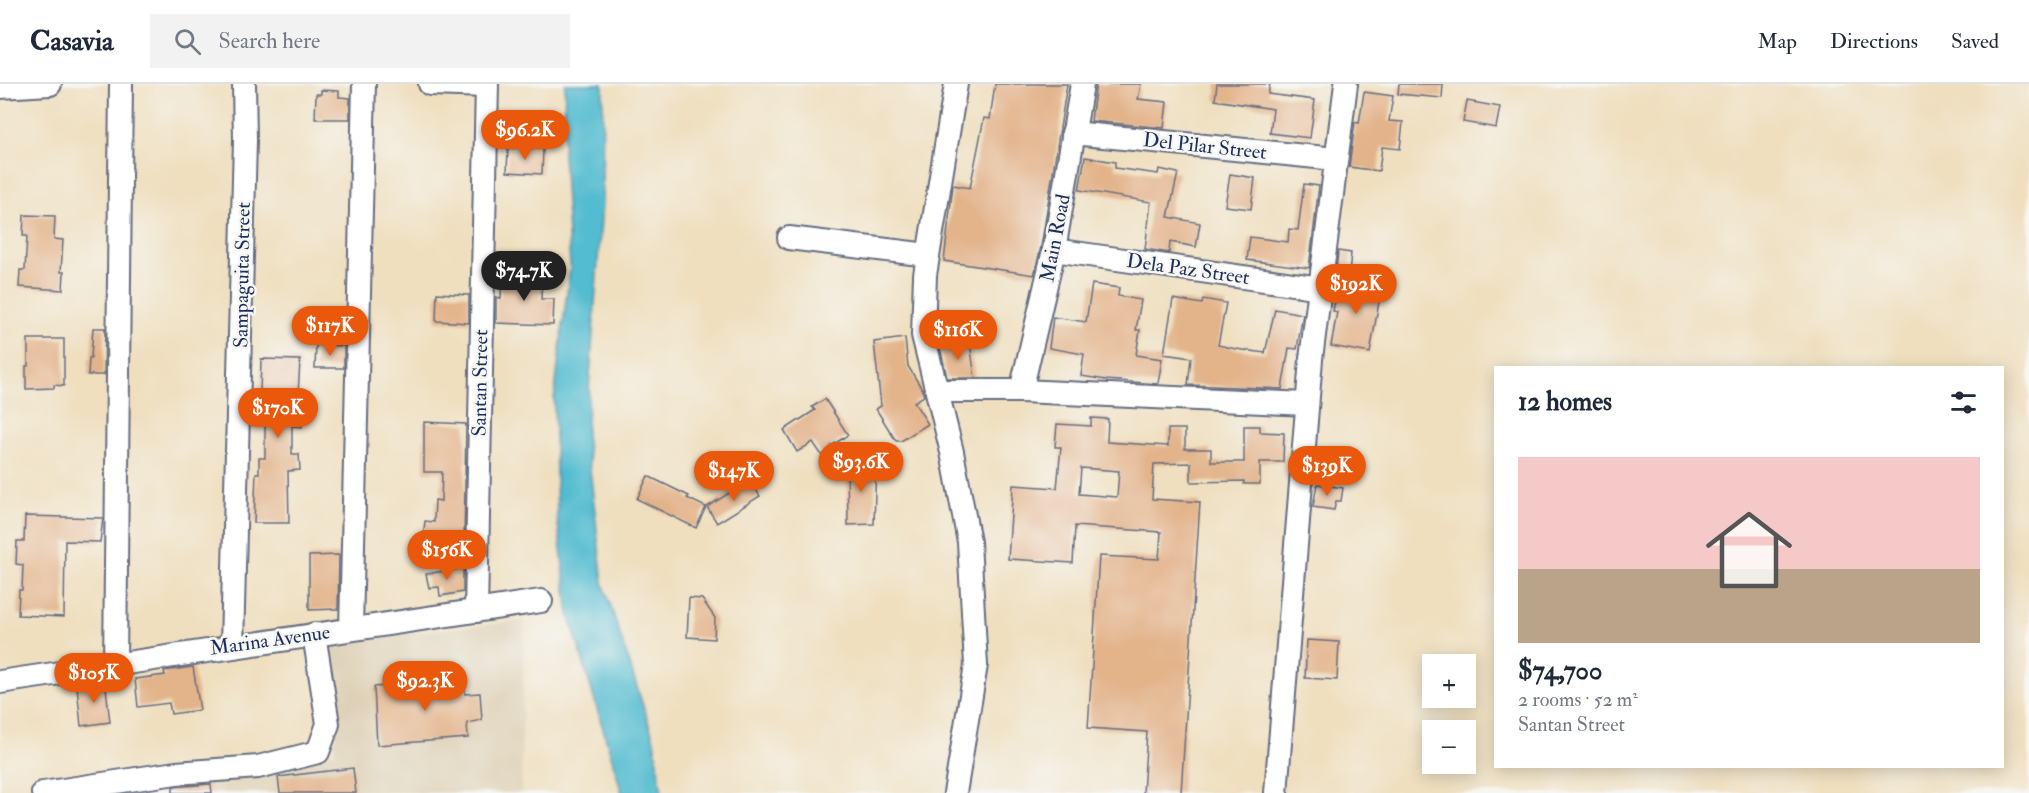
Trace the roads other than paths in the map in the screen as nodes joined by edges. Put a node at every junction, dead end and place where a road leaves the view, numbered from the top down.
1 (50, 84) edge
2 (121, 84) edge
3 (244, 84) edge
4 (364, 84) edge
5 (430, 84) edge
6 (956, 84) edge
7 (1082, 84) edge
8 (1346, 84) edge
9 (486, 85) edge
10 (0, 87) edge
11 (1073, 133) junction
12 (1336, 159) junction
13 (789, 238) dead end
14 (1054, 250) junction
15 (928, 255) junction
16 (1321, 288) junction
17 (938, 391) junction
18 (1021, 391) junction
19 (1307, 404) junction
20 (541, 601) dead end
21 (476, 611) junction
22 (351, 629) junction
23 (314, 634) junction
24 (232, 646) junction
25 (115, 664) junction
26 (0, 682) edge
27 (43, 793) edge
28 (955, 793) edge
29 (1276, 793) edge

1 - 10 street
2 - 25 street
3 - 24 street, Sampaguita Street
4 - 22 street
5 - 9 street
6 - 15 street
7 - 11 street, Main Road
8 - 12 street
9 - 21 street, Santan Street
11 - 12 street, Del Pilar Street
11 - 14 street, Main Road
12 - 16 street
13 - 15 street
14 - 16 street, Dela Paz Street
14 - 18 street, Main Road
15 - 17 street
16 - 19 street
17 - 18 street
17 - 28 street
18 - 19 street
19 - 29 street
20 - 21 street, Marina Avenue
21 - 22 street, Marina Avenue
22 - 23 street, Marina Avenue
23 - 24 street, Marina Avenue
23 - 27 street
24 - 25 street, Marina Avenue
25 - 26 street, Marina Avenue

